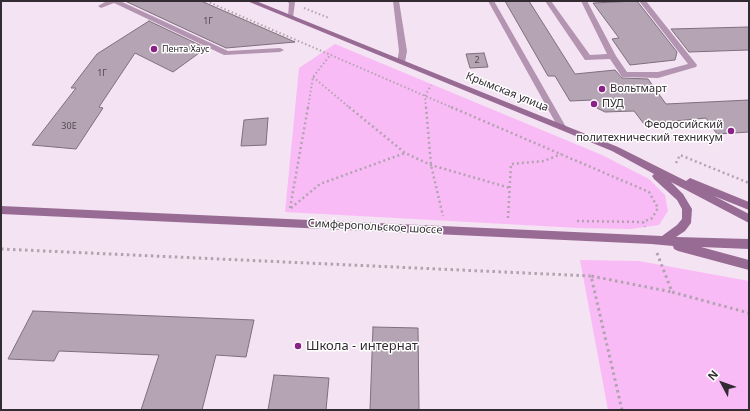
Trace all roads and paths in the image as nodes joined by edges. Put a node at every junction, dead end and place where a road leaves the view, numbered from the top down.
1 (114, 1) edge
2 (206, 1) edge
3 (250, 1) edge
4 (288, 1) edge
5 (396, 1) edge
6 (492, 1) edge
7 (548, 1) edge
8 (584, 1) edge
9 (642, 1) edge
10 (101, 6) dead end
11 (291, 17) junction
12 (280, 50) dead end
13 (331, 54) junction
14 (612, 56) junction
15 (400, 62) junction
16 (313, 77) junction
17 (436, 77) junction
18 (425, 96) junction
19 (562, 126) junction
20 (405, 153) junction
21 (561, 154) junction
22 (639, 160) junction
23 (676, 163) dead end
24 (430, 165) junction
25 (749, 183) edge
26 (510, 188) junction
27 (749, 206) edge
28 (1, 210) edge
29 (443, 216) dead end
30 (508, 218) dead end
31 (749, 219) edge
32 (656, 240) junction
33 (749, 244) edge
34 (1, 249) edge
35 (749, 265) edge
36 (591, 276) junction
37 (672, 292) junction
38 (749, 313) edge
39 (622, 410) edge

1 - 10 street
1 - 12 street
2 - 13 path
3 - 11 main road, Крымская улица
4 - 11 street
5 - 15 street
6 - 19 street
7 - 14 street
8 - 14 street
9 - 14 street
11 - 15 main road, Крымская улица
13 - 16 path
13 - 18 path
15 - 17 main road, Крымская улица
16 - 20 path
16 - 20 path
17 - 18 path
17 - 19 main road, Крымская улица
18 - 21 path
18 - 24 path
19 - 22 main road, Крымская улица
20 - 24 path
21 - 26 path
21 - 32 path
22 - 27 main road
22 - 31 main road, Крымская улица
22 - 32 main road
23 - 25 path
24 - 26 path
24 - 29 path
26 - 30 path
28 - 32 main road, Симферопольское шоссе
32 - 33 main road, Симферопольское шоссе
32 - 35 main road
32 - 37 path
34 - 36 path
36 - 37 path
36 - 39 path
37 - 38 path

